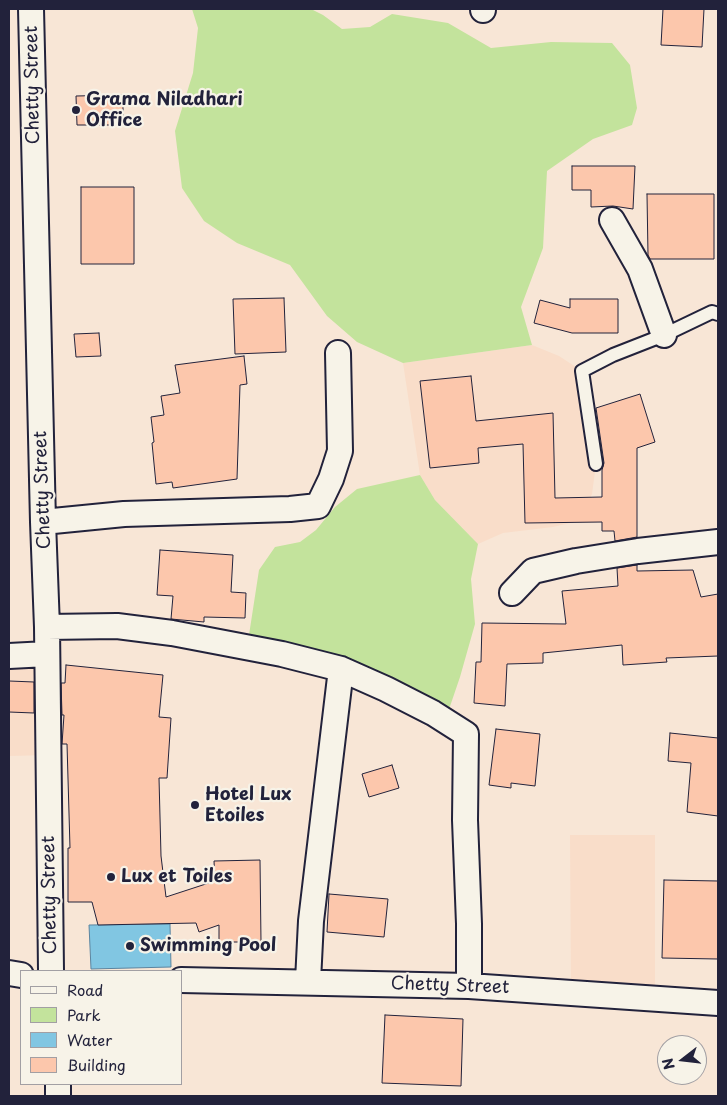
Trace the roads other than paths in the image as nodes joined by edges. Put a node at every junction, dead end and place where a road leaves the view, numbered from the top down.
1 (31, 9) edge
2 (612, 220) dead end
3 (718, 314) edge
4 (664, 335) junction
5 (338, 353) dead end
6 (596, 464) dead end
7 (43, 522) junction
8 (718, 542) edge
9 (512, 593) dead end
10 (48, 627) junction
11 (48, 654) junction
12 (9, 656) edge
13 (341, 670) junction
14 (51, 970) edge
15 (182, 980) edge
16 (308, 981) junction
17 (469, 986) junction
18 (718, 1004) edge

1 - 7 street, Chetty Street
2 - 4 street
3 - 4 lane
4 - 6 lane
5 - 7 street
7 - 10 street, Chetty Street
8 - 9 street
10 - 11 street, Chetty Street
10 - 13 street
11 - 12 street
11 - 14 street, Chetty Street
13 - 16 street
13 - 17 street
15 - 16 street, Chetty Street
16 - 17 street, Chetty Street
17 - 18 street, Chetty Street

